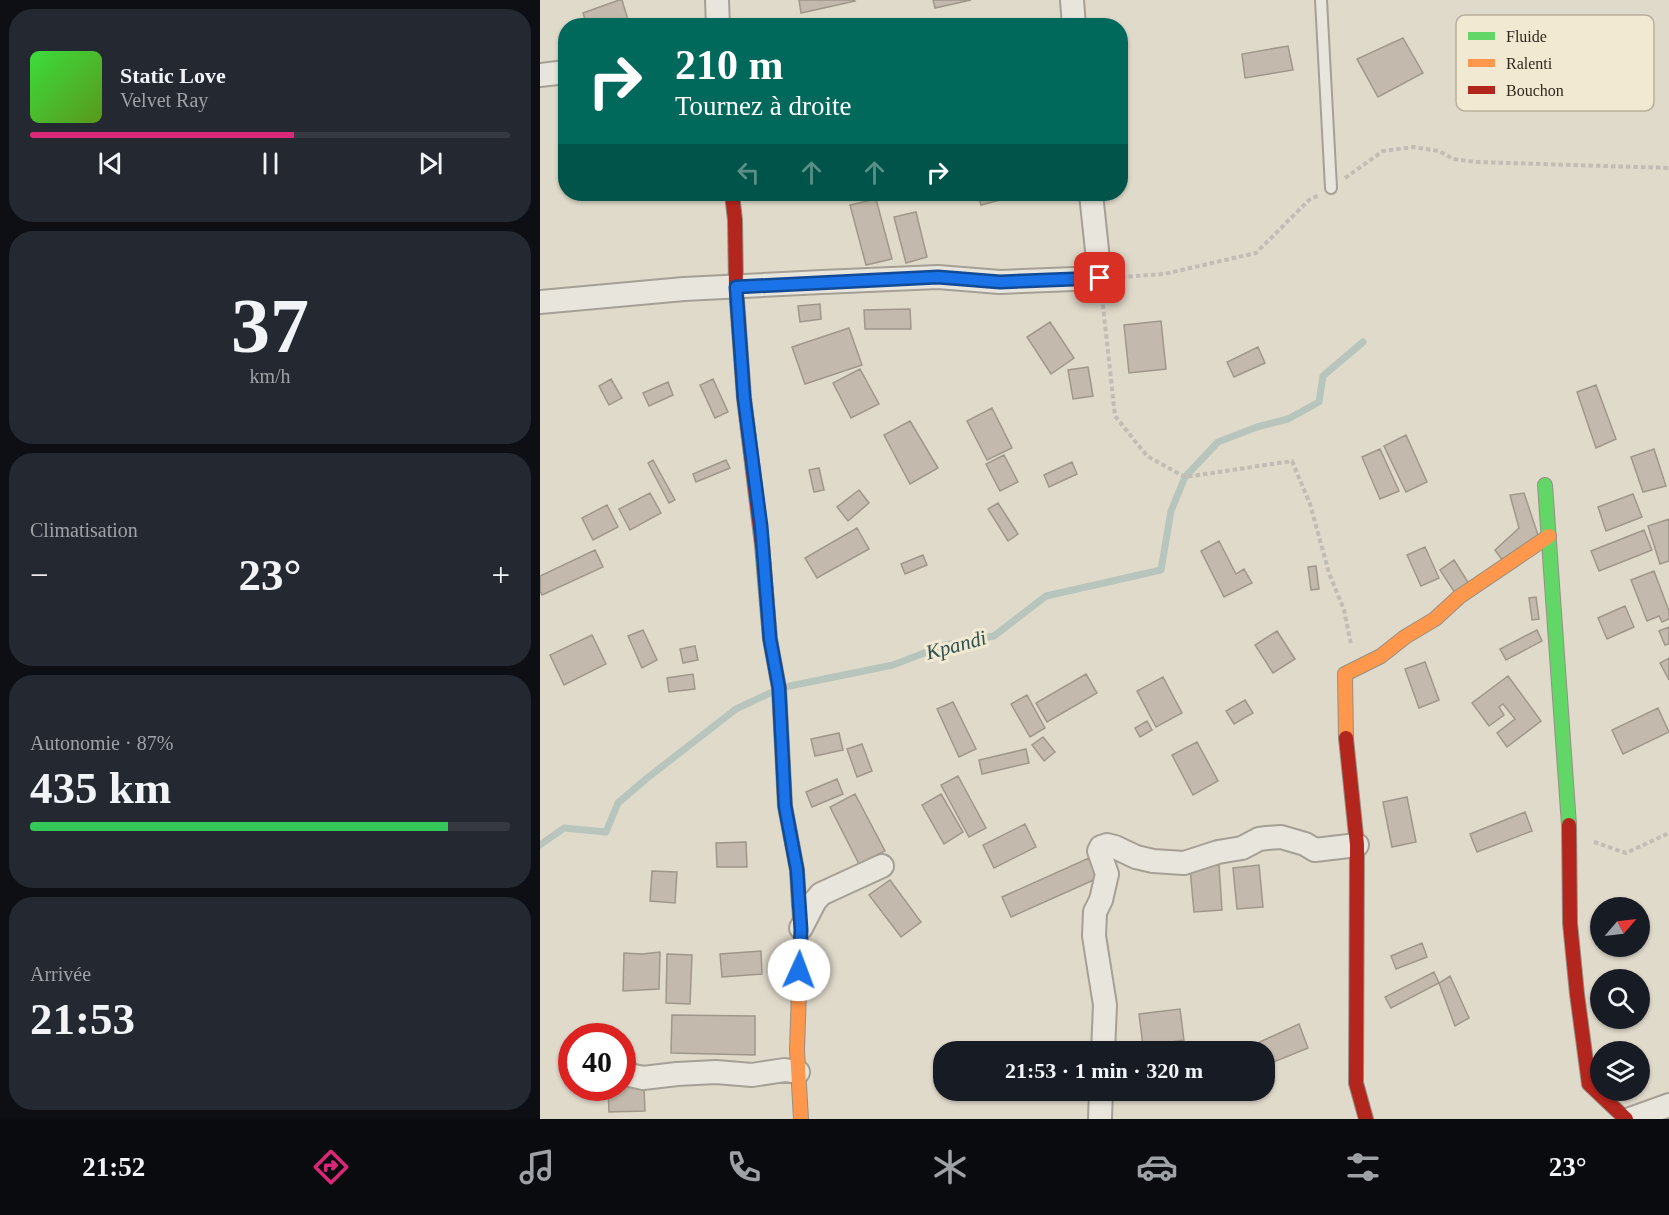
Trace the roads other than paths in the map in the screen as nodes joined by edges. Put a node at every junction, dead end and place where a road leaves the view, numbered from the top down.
1 (717, 0) edge
2 (1072, 0) edge
3 (1321, 0) edge
4 (718, 18) edge
5 (1073, 18) edge
6 (558, 73) edge
7 (540, 75) edge
8 (1331, 188) road end
9 (733, 201) edge
10 (1092, 201) edge
11 (736, 287) junction
12 (540, 302) edge
13 (1545, 485) dead end
14 (1549, 536) junction
15 (1357, 845) junction
16 (882, 867) dead end
17 (801, 930) junction
18 (1103, 1041) edge
19 (798, 1072) junction
20 (636, 1076) edge
21 (1101, 1101) edge
22 (1669, 1105) edge
23 (801, 1119) edge
24 (1100, 1119) edge
25 (1366, 1119) edge
26 (1628, 1119) edge

1 - 4 street
2 - 5 street
3 - 8 lane
6 - 7 street
9 - 11 street
10 - 11 street
11 - 12 street
11 - 17 street
13 - 14 street
14 - 15 street
14 - 26 street
15 - 18 street
15 - 25 street
16 - 17 street
17 - 19 street
19 - 20 street
19 - 23 street
21 - 24 street
22 - 26 street

